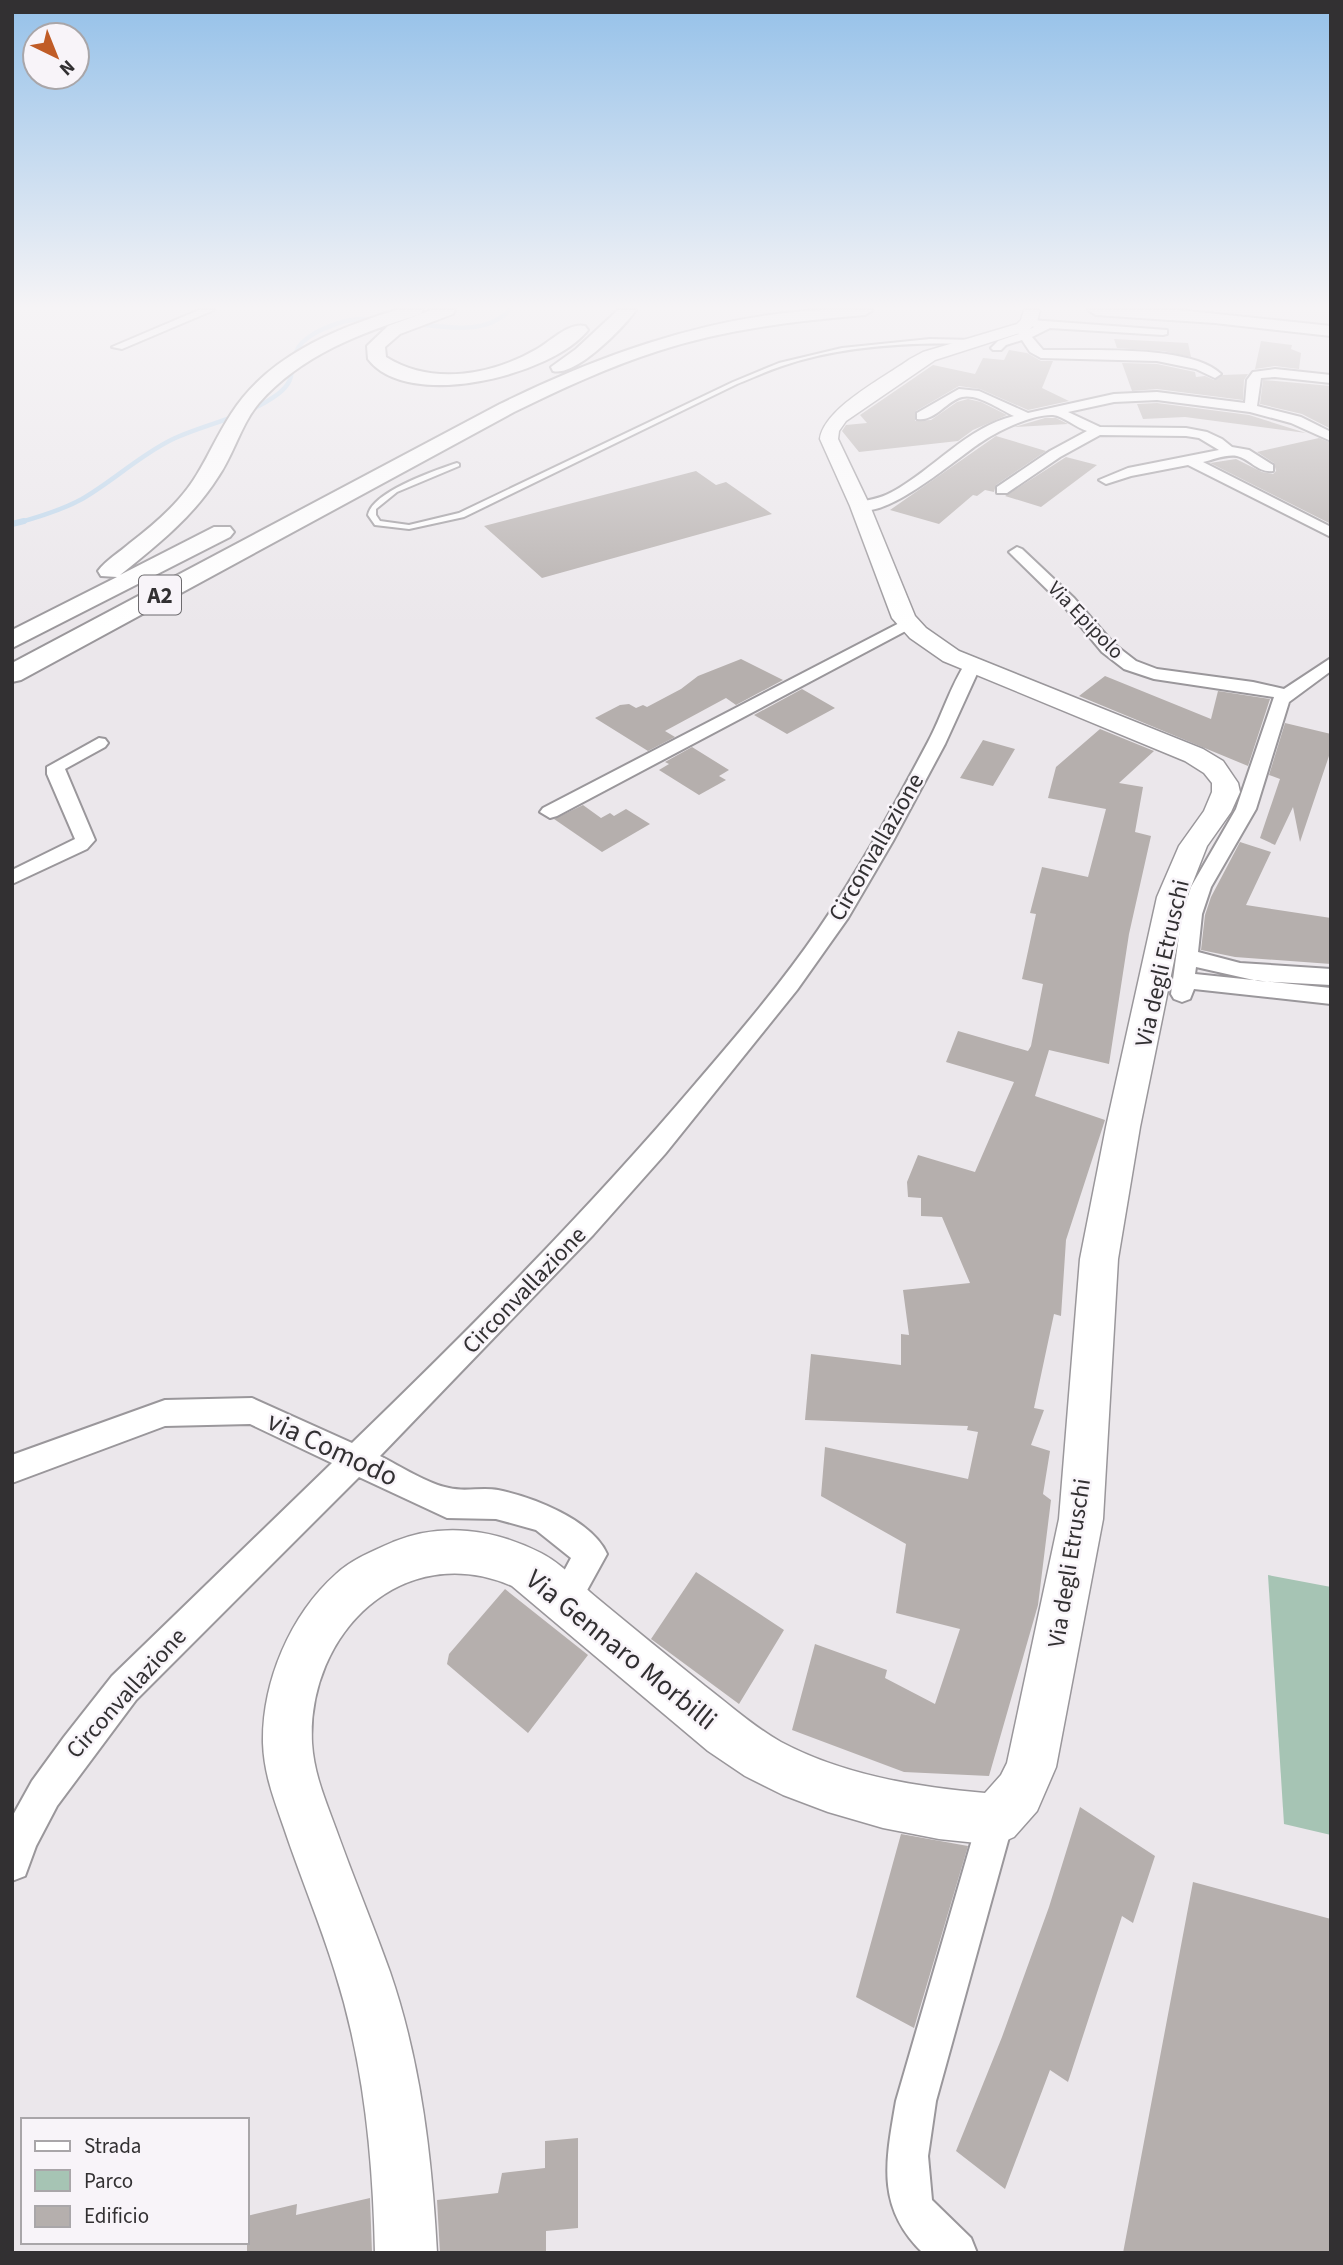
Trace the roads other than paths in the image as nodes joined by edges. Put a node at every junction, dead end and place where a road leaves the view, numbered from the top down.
1 (241, 416) edge
2 (472, 416) edge
3 (493, 416) edge
4 (667, 416) edge
5 (844, 416) edge
6 (1024, 416) edge
7 (1067, 416) edge
8 (1280, 416) edge
9 (1098, 431) junction
10 (1331, 437) edge
11 (1230, 451) junction
12 (1190, 461) junction
13 (457, 465) dead end
14 (1268, 468) dead end
15 (1105, 480) dead end
16 (1002, 490) dead end
17 (860, 506) junction
18 (243, 521) dead end
19 (1331, 533) edge
20 (1017, 552) dead end
21 (906, 621) junction
22 (12, 627) edge
23 (12, 640) edge
24 (12, 663) edge
25 (1331, 663) edge
26 (973, 665) junction
27 (12, 674) edge
28 (1286, 695) junction
29 (99, 743) dead end
30 (645, 750) dead end
31 (1239, 786) junction
32 (550, 812) dead end
33 (12, 878) edge
34 (1188, 956) junction
35 (1331, 977) edge
36 (1331, 996) edge
37 (356, 1457) junction
38 (12, 1469) edge
39 (564, 1601) junction
40 (996, 1819) junction
41 (12, 1863) edge
42 (406, 2253) edge
43 (956, 2253) edge

1 - 22 highway, A2
2 - 24 highway
3 - 27 highway, A2
4 - 13 lane
5 - 17 main road
6 - 17 street
7 - 9 street
8 - 10 street
9 - 11 street
9 - 16 street
11 - 12 street
11 - 14 street
12 - 15 street
12 - 19 street
17 - 21 main road
18 - 23 highway
20 - 28 street, Via Epipolo
21 - 26 main road
21 - 30 street
21 - 32 street
25 - 28 street
26 - 31 main road
26 - 37 street, Circonvallazione
28 - 31 street
29 - 33 street
31 - 34 street
31 - 40 main road, Via degli Etruschi
34 - 35 street
34 - 36 street
37 - 38 street, via Comodo
37 - 39 street, via Comodo
37 - 41 street, Circonvallazione
39 - 40 main road, Via Gennaro Morbilli
39 - 42 main road, Via Gennaro Morbilli
40 - 43 street

